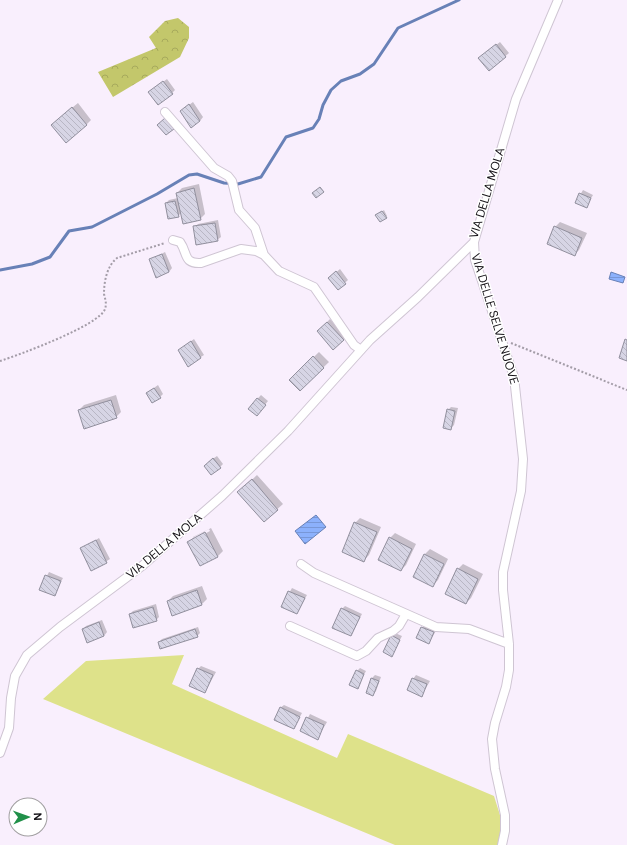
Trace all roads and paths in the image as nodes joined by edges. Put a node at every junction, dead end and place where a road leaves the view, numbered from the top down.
1 (558, 0) edge
2 (165, 112) dead end
3 (173, 240) joint
4 (474, 242) junction
5 (264, 255) junction
6 (501, 339) junction
7 (361, 350) junction
8 (0, 361) edge
9 (627, 390) edge
10 (301, 564) dead end
11 (406, 614) junction
12 (290, 626) dead end
13 (509, 644) junction
14 (0, 753) edge
15 (502, 845) edge

1 - 4 street, VIA DELLA MOLA
2 - 5 street
3 - 5 street
3 - 8 path
4 - 6 street, VIA DELLE SELVE NUOVE
4 - 7 street, VIA DELLA MOLA
5 - 7 street
6 - 9 path
6 - 13 street, VIA DELLE SELVE NUOVE
7 - 14 street, VIA DELLA MOLA
10 - 11 street
11 - 12 street
11 - 13 street
13 - 15 street, VIA DELLE SELVE NUOVE

